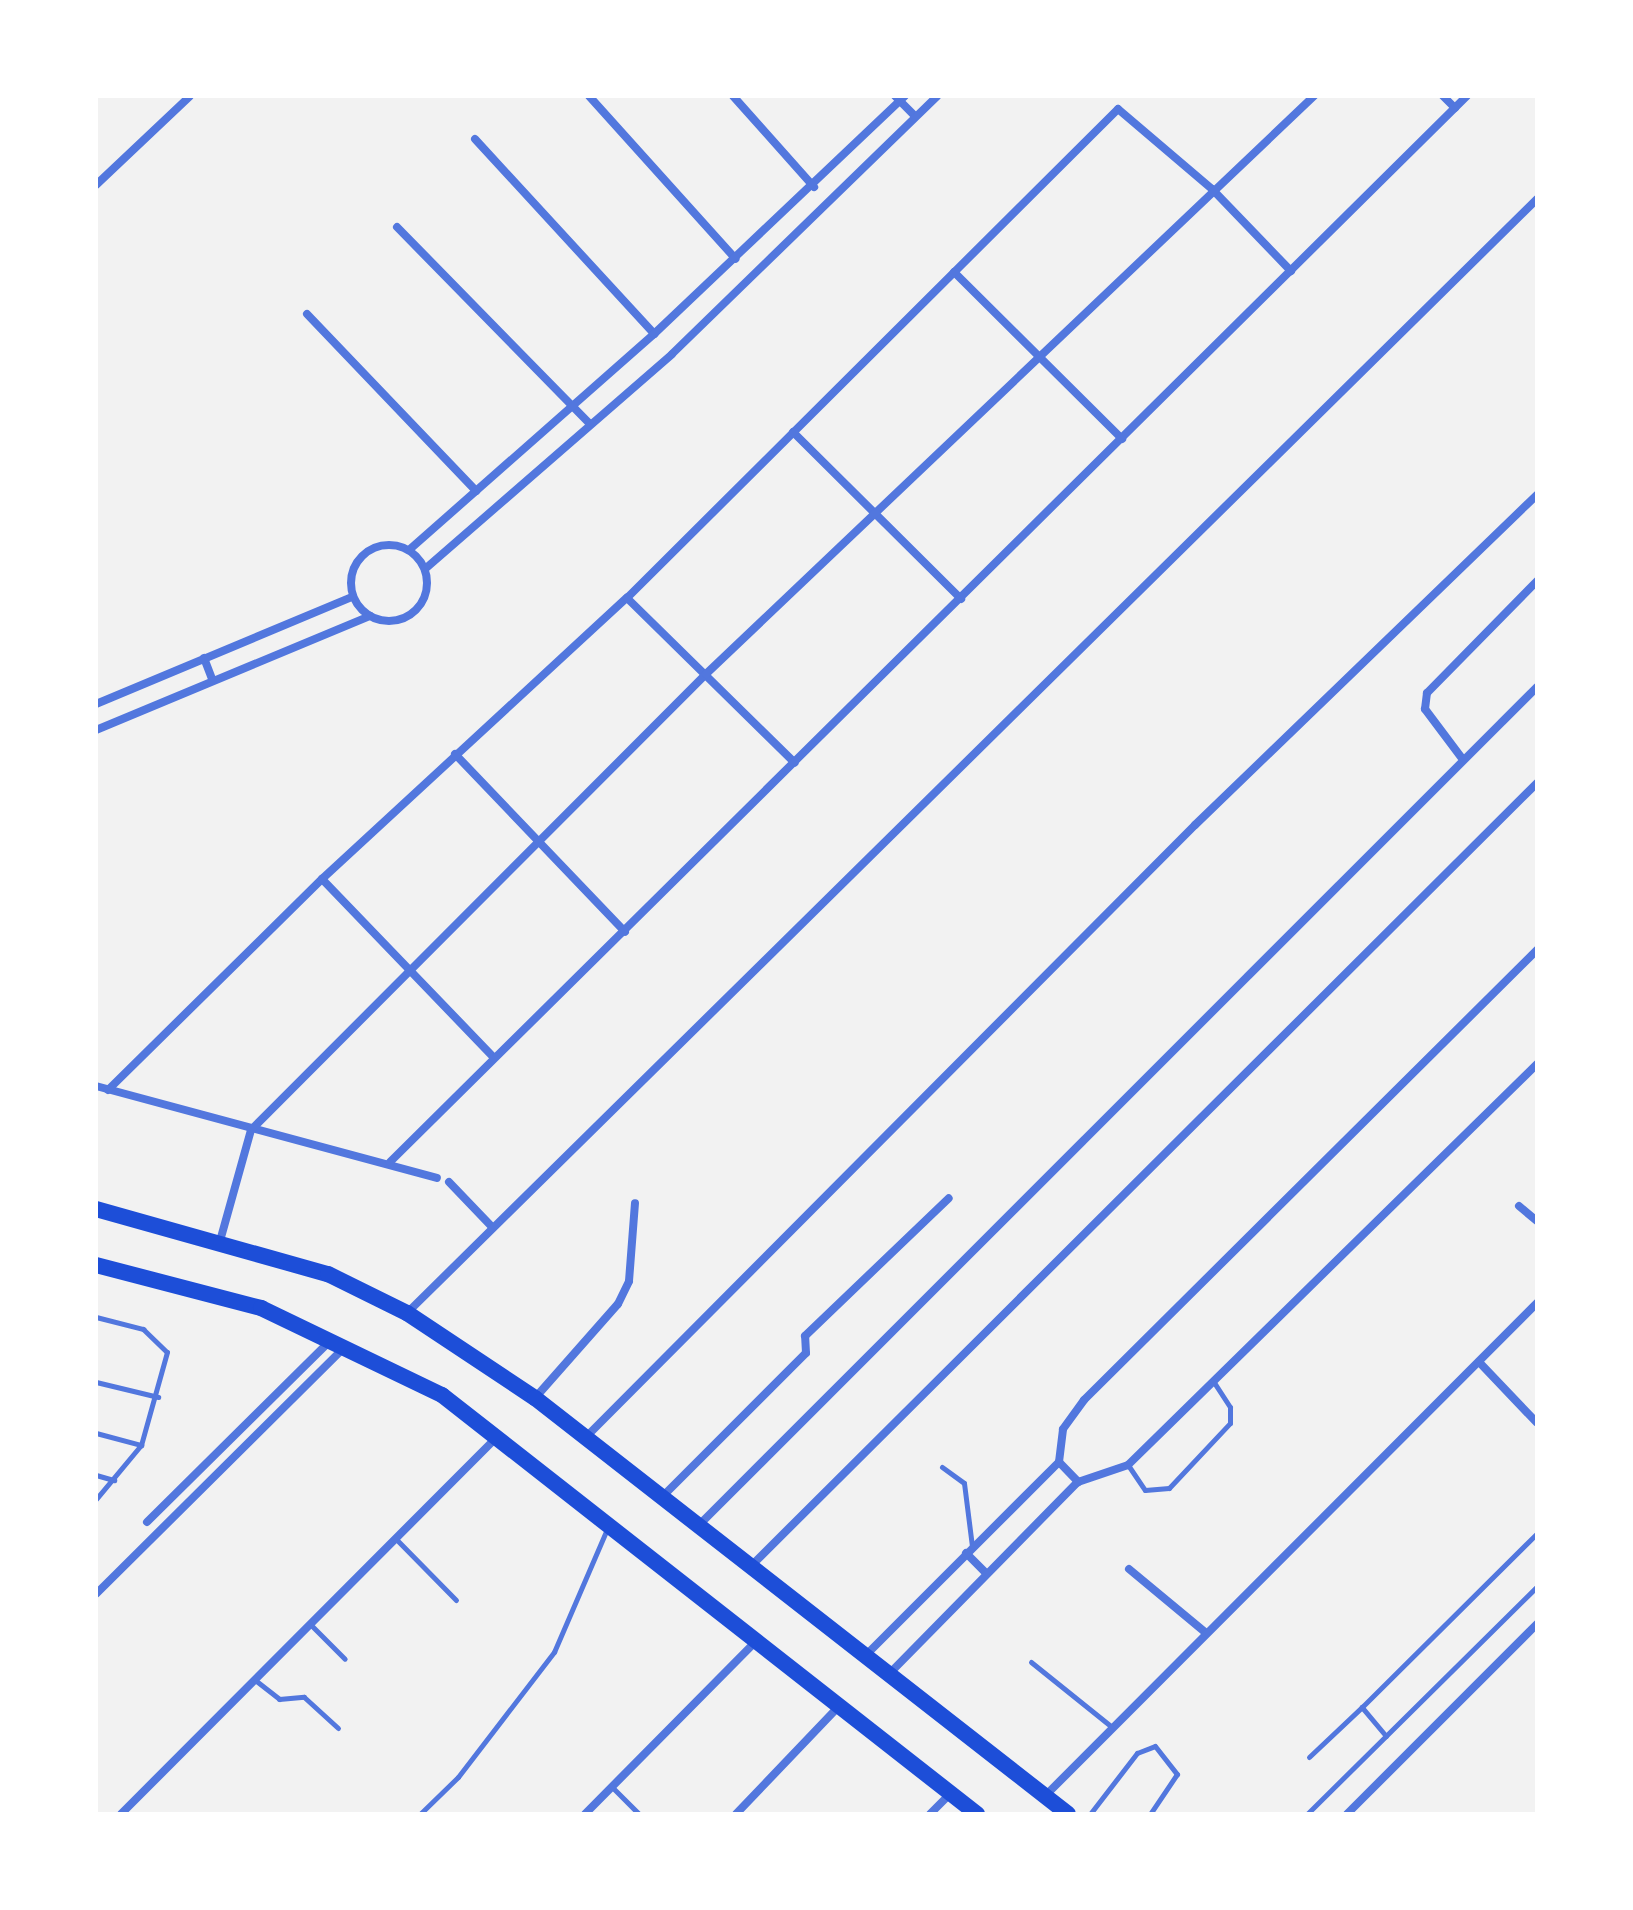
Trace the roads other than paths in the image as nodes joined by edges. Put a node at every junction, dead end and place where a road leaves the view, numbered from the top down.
1 (190, 96) edge
2 (589, 96) edge
3 (733, 96) edge
4 (937, 96) edge
5 (1443, 96) edge
6 (1467, 96) edge
7 (1310, 97) edge
8 (900, 98) edge
9 (1455, 108) junction
10 (915, 116) junction
11 (475, 139) dead end
12 (96, 185) edge
13 (814, 187) junction
14 (1212, 189) junction
15 (1537, 199) edge
16 (397, 227) dead end
17 (736, 259) junction
18 (1291, 271) junction
19 (954, 272) junction
20 (307, 314) dead end
21 (654, 334) junction
22 (1039, 355) junction
23 (573, 407) junction
24 (588, 422) junction
25 (793, 432) junction
26 (1122, 439) junction
27 (476, 491) junction
28 (1537, 495) edge
29 (873, 514) junction
30 (409, 550) junction
31 (425, 569) junction
32 (1537, 581) edge
33 (352, 597) junction
34 (627, 598) junction
35 (961, 599) junction
36 (370, 616) junction
37 (204, 658) junction
38 (706, 674) junction
39 (212, 679) junction
40 (1537, 687) edge
41 (96, 704) edge
42 (96, 730) edge
43 (455, 754) junction
44 (1461, 757) junction
45 (795, 763) junction
46 (1537, 783) edge
47 (538, 845) junction
48 (322, 879) junction
49 (625, 932) junction
50 (1537, 950) edge
51 (409, 970) junction
52 (494, 1058) junction
53 (1537, 1064) edge
54 (96, 1086) edge
55 (108, 1090) junction
56 (251, 1130) junction
57 (390, 1162) junction
58 (437, 1178) dead end
59 (449, 1182) dead end
60 (949, 1198) dead end
61 (635, 1203) dead end
62 (1519, 1206) dead end
63 (96, 1209) edge
64 (1537, 1221) edge
65 (491, 1226) junction
66 (220, 1241) junction
67 (96, 1265) edge
68 (1537, 1303) edge
69 (407, 1313) junction
70 (96, 1317) edge
71 (339, 1342) junction
72 (1479, 1362) junction
73 (1213, 1381) junction
74 (96, 1382) edge
75 (158, 1397) junction
76 (535, 1398) junction
77 (276, 1400) junction
78 (287, 1409) junction
79 (1537, 1423) edge
80 (96, 1433) edge
81 (497, 1437) junction
82 (586, 1437) junction
83 (141, 1445) junction
84 (1059, 1462) junction
85 (1128, 1465) junction
86 (942, 1467) dead end
87 (96, 1475) edge
88 (114, 1480) junction
89 (1078, 1482) junction
90 (663, 1496) junction
91 (96, 1499) edge
92 (147, 1522) dead end
93 (699, 1525) junction
94 (607, 1529) junction
95 (1537, 1533) edge
96 (394, 1537) junction
97 (969, 1550) junction
98 (751, 1566) junction
99 (1129, 1569) dead end
100 (986, 1573) junction
101 (1537, 1586) edge
102 (96, 1594) edge
103 (456, 1600) dead end
104 (309, 1624) junction
105 (1537, 1624) edge
106 (1206, 1633) junction
107 (755, 1642) junction
108 (865, 1656) junction
109 (345, 1659) dead end
110 (1031, 1662) dead end
111 (888, 1675) junction
112 (254, 1680) junction
113 (840, 1705) junction
114 (1362, 1707) junction
115 (338, 1728) dead end
116 (1113, 1728) junction
117 (1386, 1736) junction
118 (1309, 1757) dead end
119 (612, 1787) junction
120 (951, 1793) junction
121 (1045, 1797) junction
122 (121, 1814) edge
123 (420, 1814) edge
124 (585, 1814) edge
125 (639, 1814) edge
126 (736, 1814) edge
127 (930, 1814) edge
128 (977, 1814) edge
129 (1068, 1814) edge
130 (1090, 1814) edge
131 (1150, 1814) edge
132 (1307, 1814) edge
133 (1347, 1814) edge

1 - 12 street
2 - 17 street
3 - 13 street
4 - 10 street
5 - 9 street
6 - 9 street
7 - 14 street
8 - 10 street
8 - 13 street
9 - 18 street
10 - 24 street
11 - 21 street
13 - 17 street
14 - 18 street
14 - 19 street
14 - 22 street
15 - 65 street
16 - 23 street
17 - 21 street
18 - 26 street
19 - 22 street
19 - 25 street
20 - 27 street
21 - 23 street
22 - 26 street
22 - 29 street
23 - 24 street
23 - 27 street
24 - 31 street
25 - 29 street
25 - 34 street
26 - 35 street
27 - 30 street
28 - 82 street
29 - 35 street
29 - 38 street
30 - 31 street
30 - 33 street
31 - 36 street
32 - 44 street
33 - 36 street
33 - 37 street
34 - 38 street
34 - 43 street
35 - 45 street
36 - 39 street
37 - 39 street
37 - 41 street
38 - 45 street
38 - 47 street
39 - 42 street
40 - 44 street
43 - 47 street
43 - 48 street
44 - 93 street
45 - 49 street
46 - 98 street
47 - 49 street
47 - 51 street
48 - 51 street
48 - 55 street
49 - 52 street
50 - 84 street
51 - 52 street
51 - 56 street
52 - 57 street
53 - 73 street
54 - 55 street
55 - 56 street
56 - 57 street
56 - 66 street
57 - 58 street
59 - 65 street
60 - 90 street
61 - 76 street
62 - 64 street
63 - 66 main road
65 - 69 street
66 - 69 main road
67 - 71 main road
68 - 72 street
69 - 76 main road
70 - 75 lane
71 - 77 street
71 - 78 street
71 - 81 main road
72 - 79 street
72 - 106 street
73 - 85 street
73 - 85 lane
74 - 75 lane
75 - 83 lane
76 - 82 main road
77 - 78 street
77 - 92 street
78 - 102 street
80 - 83 lane
81 - 94 main road
81 - 96 street
82 - 90 main road
83 - 88 lane
84 - 89 street
84 - 97 street
85 - 89 street
86 - 97 lane
87 - 88 lane
88 - 91 lane
89 - 100 street
90 - 93 main road
93 - 98 main road
94 - 107 main road
94 - 123 lane
95 - 114 lane
96 - 103 lane
96 - 104 street
97 - 100 street
97 - 108 street
98 - 108 main road
99 - 106 street
100 - 111 street
101 - 117 lane
104 - 109 lane
104 - 112 street
105 - 133 street
106 - 116 street
107 - 113 main road
107 - 119 street
108 - 111 main road
110 - 116 lane
111 - 121 main road
112 - 115 lane
112 - 122 street
113 - 120 main road
113 - 126 street
114 - 117 lane
114 - 118 lane
116 - 121 street
117 - 132 lane
119 - 124 street
119 - 125 lane
120 - 127 street
120 - 128 main road
121 - 129 main road
130 - 131 lane

